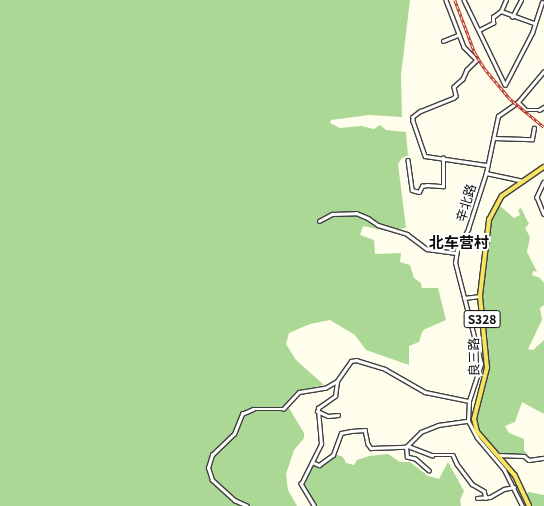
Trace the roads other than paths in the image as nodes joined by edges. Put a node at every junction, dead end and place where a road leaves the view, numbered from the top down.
1 (446, 0) edge
2 (464, 0) edge
3 (506, 0) edge
4 (521, 0) edge
5 (542, 3) dead end
6 (500, 11) junction
7 (512, 17) junction
8 (534, 23) junction
9 (479, 30) junction
10 (458, 35) junction
11 (443, 41) dead end
12 (544, 71) edge
13 (518, 102) junction
14 (544, 107) edge
15 (534, 128) dead end
16 (494, 138) junction
17 (443, 158) junction
18 (408, 160) dead end
19 (487, 165) junction
20 (544, 169) edge
21 (486, 173) junction
22 (524, 181) junction
23 (544, 182) edge
24 (544, 212) edge
25 (319, 221) dead end
26 (456, 253) junction
27 (480, 296) junction
28 (464, 298) junction
29 (337, 381) junction
30 (469, 401) junction
31 (317, 411) junction
32 (338, 415) dead end
33 (468, 422) junction
34 (407, 447) junction
35 (497, 455) junction
36 (544, 458) edge
37 (312, 462) junction
38 (429, 471) dead end
39 (514, 487) junction
40 (477, 498) dead end
41 (486, 498) junction
42 (247, 506) edge
43 (314, 506) edge
44 (522, 506) edge
45 (529, 506) edge

1 - 10 street
2 - 9 street
3 - 6 street
4 - 7 street
5 - 8 street
6 - 7 street
6 - 9 street
7 - 8 street
8 - 9 street
10 - 11 street
10 - 17 street
12 - 13 street, 辛北路
13 - 14 street
13 - 16 street, 辛北路
15 - 16 street
16 - 19 street, 辛北路
17 - 18 street
17 - 19 street
19 - 21 street, 辛北路
20 - 22 main road, 良三路 / S328
21 - 22 street
21 - 26 street, 辛北路
22 - 27 main road, 良三路 / S328
23 - 24 street
25 - 26 street
26 - 28 street, 辛北路
27 - 28 street
27 - 35 main road, 良三路 / S328
28 - 30 street, 辛北路
29 - 30 street
29 - 31 street
29 - 42 street
30 - 33 street, 辛北路
31 - 32 street
31 - 37 street
33 - 34 street
33 - 39 street
34 - 37 street
34 - 38 street
34 - 41 street
35 - 36 street
35 - 45 main road, 良三路 / S328
37 - 43 street
39 - 41 street
39 - 44 street
40 - 41 street

